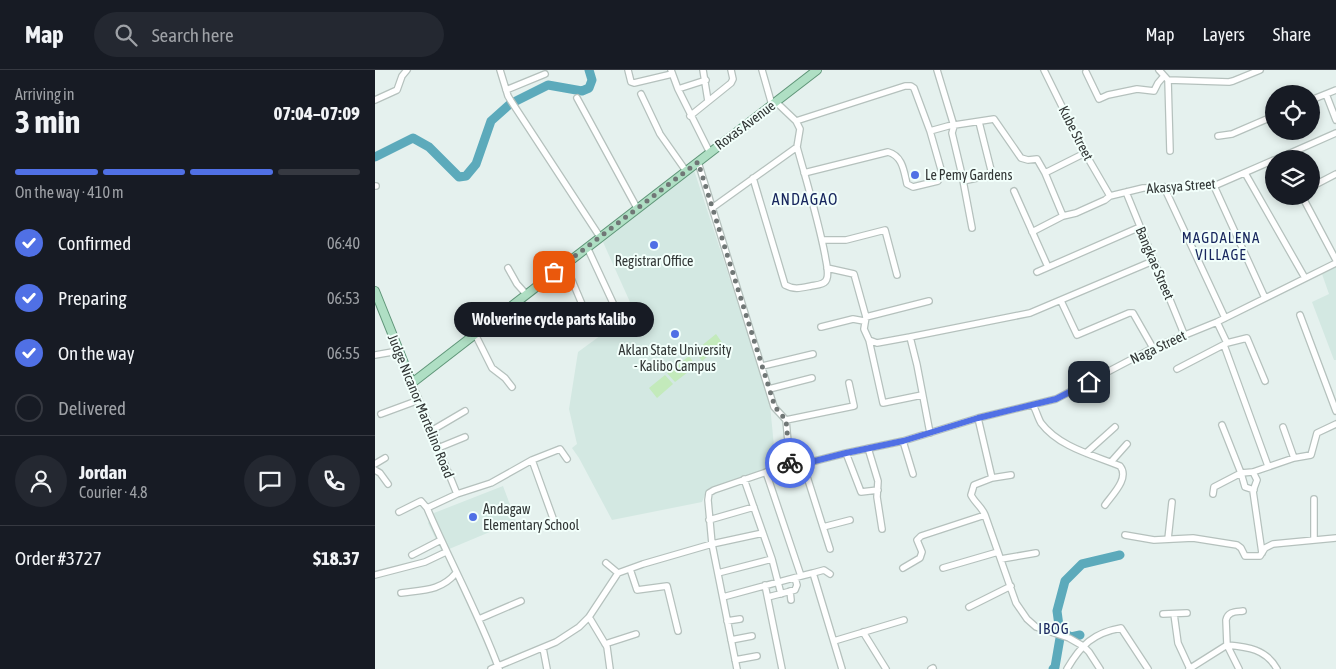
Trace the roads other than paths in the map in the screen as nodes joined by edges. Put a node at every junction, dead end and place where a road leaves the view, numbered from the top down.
1 (407, 70) edge
2 (628, 70) edge
3 (703, 70) edge
4 (731, 70) edge
5 (762, 70) edge
6 (817, 70) edge
7 (937, 70) edge
8 (1044, 70) edge
9 (1159, 70) edge
10 (1259, 70) edge
11 (502, 71) edge
12 (671, 72) edge
13 (1086, 72) dead end
14 (545, 74) dead end
15 (1166, 78) junction
16 (706, 80) junction
17 (678, 89) junction
18 (506, 90) junction
19 (1336, 90) edge
20 (641, 94) dead end
21 (1326, 94) junction
22 (1320, 96) edge
23 (577, 98) dead end
24 (375, 100) edge
25 (708, 101) junction
26 (774, 103) junction
27 (690, 116) junction
28 (1265, 120) edge
29 (1336, 120) edge
30 (796, 121) junction
31 (979, 122) junction
32 (954, 126) junction
33 (930, 131) junction
34 (1336, 134) edge
35 (1218, 136) dead end
36 (797, 147) junction
37 (1299, 150) edge
38 (1170, 151) dead end
39 (709, 153) junction
40 (1085, 153) junction
41 (698, 162) junction
42 (1265, 164) edge
43 (686, 171) junction
44 (1045, 172) junction
45 (1245, 172) junction
46 (804, 173) junction
47 (1336, 174) edge
48 (753, 178) junction
49 (963, 181) junction
50 (1320, 182) edge
51 (1213, 186) junction
52 (1164, 187) junction
53 (1015, 191) dead end
54 (1126, 192) junction
55 (1110, 196) junction
56 (1307, 205) edge
57 (637, 208) junction
58 (712, 208) junction
59 (1063, 216) junction
60 (1140, 227) junction
61 (972, 228) dead end
62 (1032, 232) junction
63 (600, 237) junction
64 (822, 240) junction
65 (587, 248) junction
66 (1153, 261) junction
67 (1336, 261) edge
68 (565, 264) junction
69 (1048, 267) junction
70 (509, 268) dead end
71 (827, 268) junction
72 (1037, 272) dead end
73 (897, 275) dead end
74 (1305, 278) junction
75 (375, 291) edge
76 (526, 294) junction
77 (1265, 298) junction
78 (929, 301) dead end
79 (1061, 301) junction
80 (516, 302) junction
81 (1301, 315) dead end
82 (620, 318) dead end
83 (1225, 318) junction
84 (865, 319) junction
85 (1217, 322) junction
86 (590, 323) dead end
87 (534, 327) dead end
88 (821, 327) dead end
89 (475, 334) junction
90 (1184, 334) junction
91 (910, 337) junction
92 (869, 340) junction
93 (1225, 344) junction
94 (1153, 348) junction
95 (399, 351) junction
96 (813, 354) dead end
97 (375, 355) edge
98 (762, 366) junction
99 (1177, 368) dead end
100 (812, 378) dead end
101 (1265, 381) dead end
102 (412, 383) junction
103 (849, 383) dead end
104 (512, 388) dead end
105 (769, 389) junction
106 (922, 395) junction
107 (419, 400) junction
108 (1033, 405) junction
109 (465, 411) dead end
110 (1336, 411) edge
111 (381, 414) dead end
112 (978, 418) junction
113 (786, 420) junction
114 (1336, 424) edge
115 (1222, 425) dead end
116 (1115, 427) dead end
117 (1283, 427) dead end
118 (431, 432) junction
119 (930, 434) junction
120 (465, 437) dead end
121 (903, 441) junction
122 (1127, 444) dead end
123 (438, 448) junction
124 (868, 448) junction
125 (846, 453) junction
126 (1086, 453) junction
127 (385, 458) dead end
128 (1294, 458) junction
129 (567, 459) dead end
130 (532, 460) junction
131 (1111, 462) junction
132 (375, 464) edge
133 (790, 464) junction
134 (803, 464) junction
135 (1268, 466) junction
136 (375, 470) edge
137 (766, 472) junction
138 (1253, 472) junction
139 (1241, 473) junction
140 (913, 474) dead end
141 (1011, 475) dead end
142 (992, 478) junction
143 (744, 480) junction
144 (388, 484) dead end
145 (877, 490) junction
146 (1253, 490) junction
147 (457, 494) junction
148 (1213, 494) dead end
149 (1314, 499) dead end
150 (1172, 502) dead end
151 (1105, 505) dead end
152 (754, 507) junction
153 (427, 508) junction
154 (399, 512) dead end
155 (985, 515) junction
156 (709, 520) junction
157 (850, 520) dead end
158 (554, 521) dead end
159 (823, 526) junction
160 (883, 529) dead end
161 (763, 534) junction
162 (1125, 535) dead end
163 (1336, 538) edge
164 (1168, 539) junction
165 (1314, 539) junction
166 (441, 540) junction
167 (712, 544) junction
168 (830, 549) dead end
169 (446, 552) junction
170 (998, 552) junction
171 (1262, 553) junction
172 (1036, 554) dead end
173 (412, 555) dead end
174 (772, 559) junction
175 (1001, 559) junction
176 (606, 563) dead end
177 (903, 568) dead end
178 (943, 568) dead end
179 (630, 569) junction
180 (456, 573) junction
181 (618, 573) junction
182 (718, 573) junction
183 (813, 573) junction
184 (830, 574) dead end
185 (375, 575) edge
186 (798, 577) junction
187 (779, 581) junction
188 (765, 585) junction
189 (1011, 586) junction
190 (790, 591) junction
191 (401, 593) dead end
192 (781, 594) junction
193 (723, 597) junction
194 (768, 597) junction
195 (791, 600) dead end
196 (521, 601) dead end
197 (969, 607) dead end
198 (1243, 611) dead end
199 (1187, 613) dead end
200 (1163, 614) dead end
201 (1174, 614) junction
202 (589, 617) junction
203 (479, 619) junction
204 (739, 619) dead end
205 (905, 620) dead end
206 (727, 621) junction
207 (678, 631) dead end
208 (863, 632) junction
209 (636, 634) dead end
210 (752, 636) dead end
211 (731, 640) junction
212 (834, 641) junction
213 (605, 644) junction
214 (1227, 645) junction
215 (1083, 646) junction
216 (543, 648) junction
217 (757, 656) dead end
218 (735, 660) junction
219 (499, 668) edge
220 (491, 669) edge
221 (547, 669) edge
222 (610, 669) edge
223 (737, 669) edge
224 (782, 669) edge
225 (842, 669) edge
226 (885, 669) edge
227 (1067, 669) edge
228 (1100, 669) edge
229 (1148, 669) edge
230 (1190, 669) edge
231 (1239, 669) edge
232 (1277, 669) edge

1 - 24 street
2 - 12 street
3 - 16 street
4 - 25 street
5 - 26 street
6 - 26 main road, Roxas Avenue
7 - 32 street
8 - 40 street, Kube Street
9 - 15 street
10 - 15 street
11 - 18 street
12 - 17 street
13 - 15 street
14 - 18 street
15 - 38 street
16 - 17 street
16 - 25 street
17 - 27 street
18 - 63 street
19 - 21 street
20 - 43 street
21 - 22 street
21 - 29 street
23 - 57 street
25 - 27 street
26 - 30 street
26 - 39 main road, Roxas Avenue
27 - 39 street
28 - 35 street
30 - 33 street
30 - 36 street
31 - 32 street
31 - 44 street
31 - 49 street
32 - 33 street
32 - 49 street
33 - 46 street
34 - 37 street
36 - 46 street
36 - 48 street
39 - 41 main road, Roxas Avenue
40 - 44 street
40 - 55 street, Kube Street
41 - 43 main road, Roxas Avenue
41 - 58 street
42 - 45 street, Akasya Street
43 - 57 main road, Roxas Avenue
44 - 59 street
45 - 51 street, Akasya Street
45 - 74 street
46 - 64 street
47 - 50 street
48 - 58 street
48 - 71 street
49 - 61 street
51 - 52 street, Akasya Street
51 - 77 street
52 - 54 street, Akasya Street
52 - 83 street
53 - 62 street
54 - 55 street, Akasya Street
54 - 60 street, Bangkae Street
55 - 59 street, Akasya Street
56 - 67 street
57 - 63 main road, Roxas Avenue
58 - 98 street
59 - 62 street, Akasya Street
60 - 66 street, Bangkae Street
60 - 69 street
62 - 69 street
63 - 65 main road, Roxas Avenue
64 - 71 street
64 - 73 street
65 - 68 main road, Roxas Avenue
65 - 82 street
66 - 79 street
66 - 90 street, Bangkae Street
67 - 74 street, Naga Street
68 - 76 main road, Roxas Avenue
68 - 86 street
69 - 72 street
70 - 76 street
71 - 84 street
74 - 77 street, Naga Street
75 - 95 main road, Judge Nicanor Martelino Road
76 - 80 main road, Roxas Avenue
77 - 83 street, Naga Street
78 - 84 street
79 - 91 street
79 - 94 street
80 - 87 street
80 - 89 main road, Roxas Avenue
81 - 110 street
83 - 85 street, Naga Street
84 - 88 street
84 - 92 street
85 - 90 street, Naga Street
85 - 93 street
89 - 102 main road, Roxas Avenue
89 - 104 street
90 - 94 street, Naga Street
91 - 92 street
91 - 106 street
92 - 106 street
93 - 99 street
93 - 101 street
93 - 135 street
94 - 108 street, Naga Street
95 - 97 street
95 - 102 main road, Judge Nicanor Martelino Road
96 - 98 street
98 - 105 street
100 - 105 street
102 - 107 street, Judge Nicanor Martelino Road
103 - 113 street
105 - 113 street
106 - 119 street
107 - 111 street
107 - 118 street, Judge Nicanor Martelino Road
108 - 112 street, Naga Street
108 - 126 street
109 - 118 street
112 - 119 street, Naga Street
112 - 142 street
113 - 133 street
114 - 128 street
115 - 139 street
116 - 126 street
117 - 128 street
118 - 123 street, Judge Nicanor Martelino Road
119 - 121 street, Naga Street
120 - 123 street
121 - 124 street, Naga Street
121 - 140 street
122 - 131 street
123 - 147 street, Judge Nicanor Martelino Road
124 - 125 street, Naga Street
124 - 145 street
125 - 134 street, Naga Street
125 - 145 street
126 - 131 street
127 - 132 street
128 - 135 street
129 - 130 street
130 - 147 street
130 - 158 street
131 - 151 street
133 - 134 street, Naga Street
133 - 137 street, Naga Street
134 - 159 street
135 - 138 street
136 - 144 street
137 - 143 street, Naga Street
137 - 186 street
138 - 139 street
138 - 146 street
139 - 146 street
139 - 148 street
141 - 142 street
142 - 155 street
143 - 152 street
143 - 156 street, Naga Street
145 - 160 street
146 - 171 street
147 - 153 street, Judge Nicanor Martelino Road
149 - 165 street
150 - 164 street
152 - 156 street
152 - 161 street
153 - 154 street
153 - 166 street
155 - 170 street
155 - 177 street
156 - 167 street
157 - 159 street
159 - 168 street
161 - 167 street
161 - 174 street
162 - 164 street
163 - 165 street
164 - 171 street
165 - 171 street
166 - 169 street
166 - 173 street
167 - 179 street
167 - 182 street
169 - 180 street
169 - 185 street
170 - 175 street
170 - 178 street
172 - 175 street
174 - 182 street
174 - 187 street
175 - 189 street
176 - 181 street
179 - 181 street
179 - 207 street
180 - 191 street
180 - 203 street
181 - 202 street
182 - 193 street
183 - 184 street
183 - 186 street
183 - 212 street
186 - 187 street
186 - 190 street
187 - 188 street
187 - 192 street
188 - 193 street
188 - 194 street
189 - 197 street
189 - 215 street
190 - 192 street
190 - 195 street
192 - 194 street
193 - 206 street
194 - 224 street
196 - 203 street
198 - 214 street
199 - 201 street
200 - 201 street
201 - 230 street
202 - 213 street
202 - 216 street
203 - 219 street
204 - 206 street
205 - 208 street
206 - 211 street
208 - 212 street
208 - 226 street
209 - 213 street
210 - 211 street
211 - 218 street
212 - 225 street
213 - 222 street
214 - 230 street
214 - 231 street
214 - 232 street
215 - 227 street
215 - 228 street
215 - 229 street
216 - 219 street
216 - 221 street
217 - 218 street
218 - 223 street
219 - 220 street

